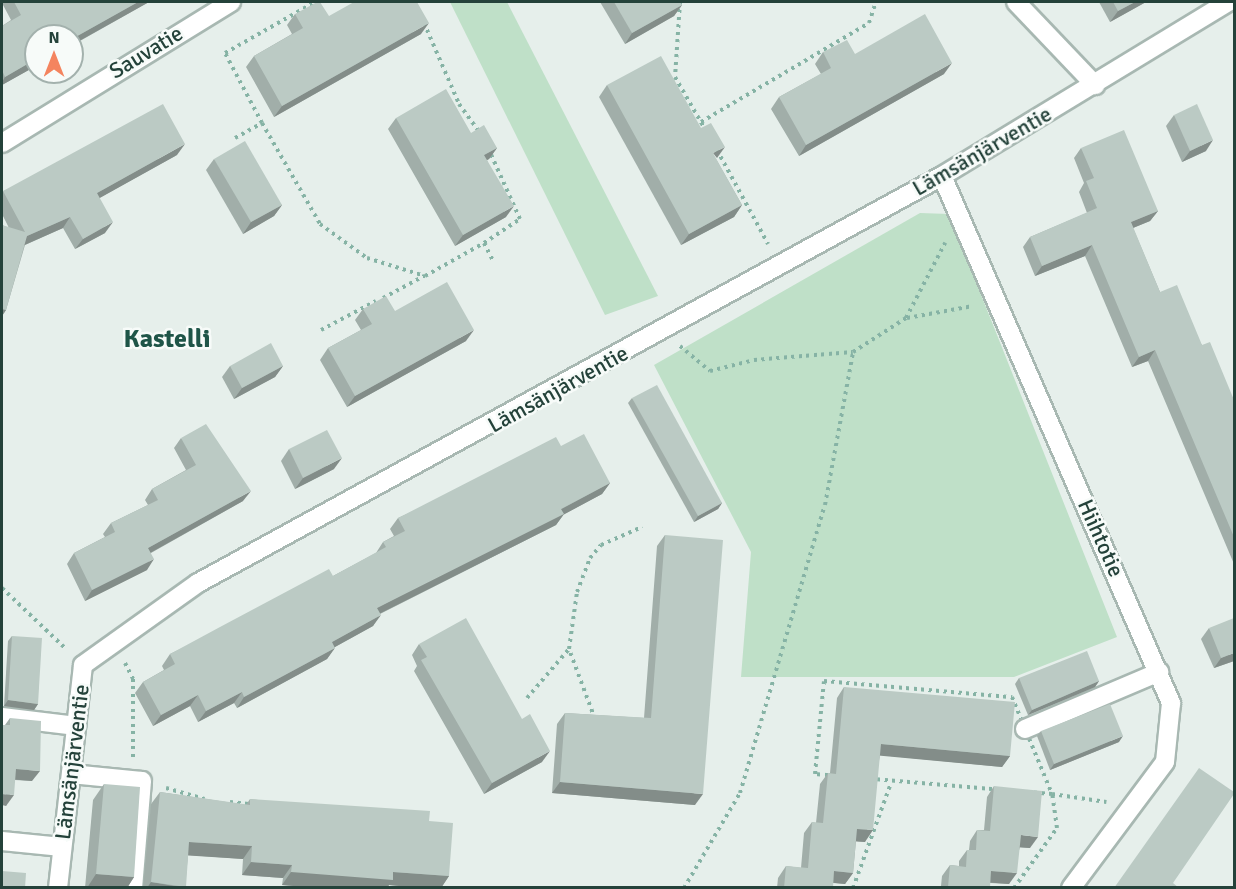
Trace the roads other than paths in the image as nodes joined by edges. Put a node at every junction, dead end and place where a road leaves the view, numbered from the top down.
1 (231, 2) edge
2 (1017, 2) edge
3 (1228, 2) edge
4 (1095, 85) junction
5 (2, 143) edge
6 (942, 176) junction
7 (1159, 672) junction
8 (2, 717) edge
9 (76, 726) junction
10 (1025, 729) road end
11 (71, 774) junction
12 (2, 841) edge
13 (62, 847) junction
14 (58, 888) edge
15 (133, 888) edge
16 (1071, 888) edge

1 - 5 street, Sauvatie
2 - 4 street
3 - 4 street, Lämsänjärventie
4 - 6 street, Lämsänjärventie
6 - 7 street, Hiihtotie
6 - 9 street, Lämsänjärventie
7 - 10 street
7 - 16 street, Hiihtotie
8 - 9 street
9 - 11 street, Lämsänjärventie
11 - 13 street, Lämsänjärventie
11 - 15 street
12 - 13 street
13 - 14 street, Lämsänjärventie

